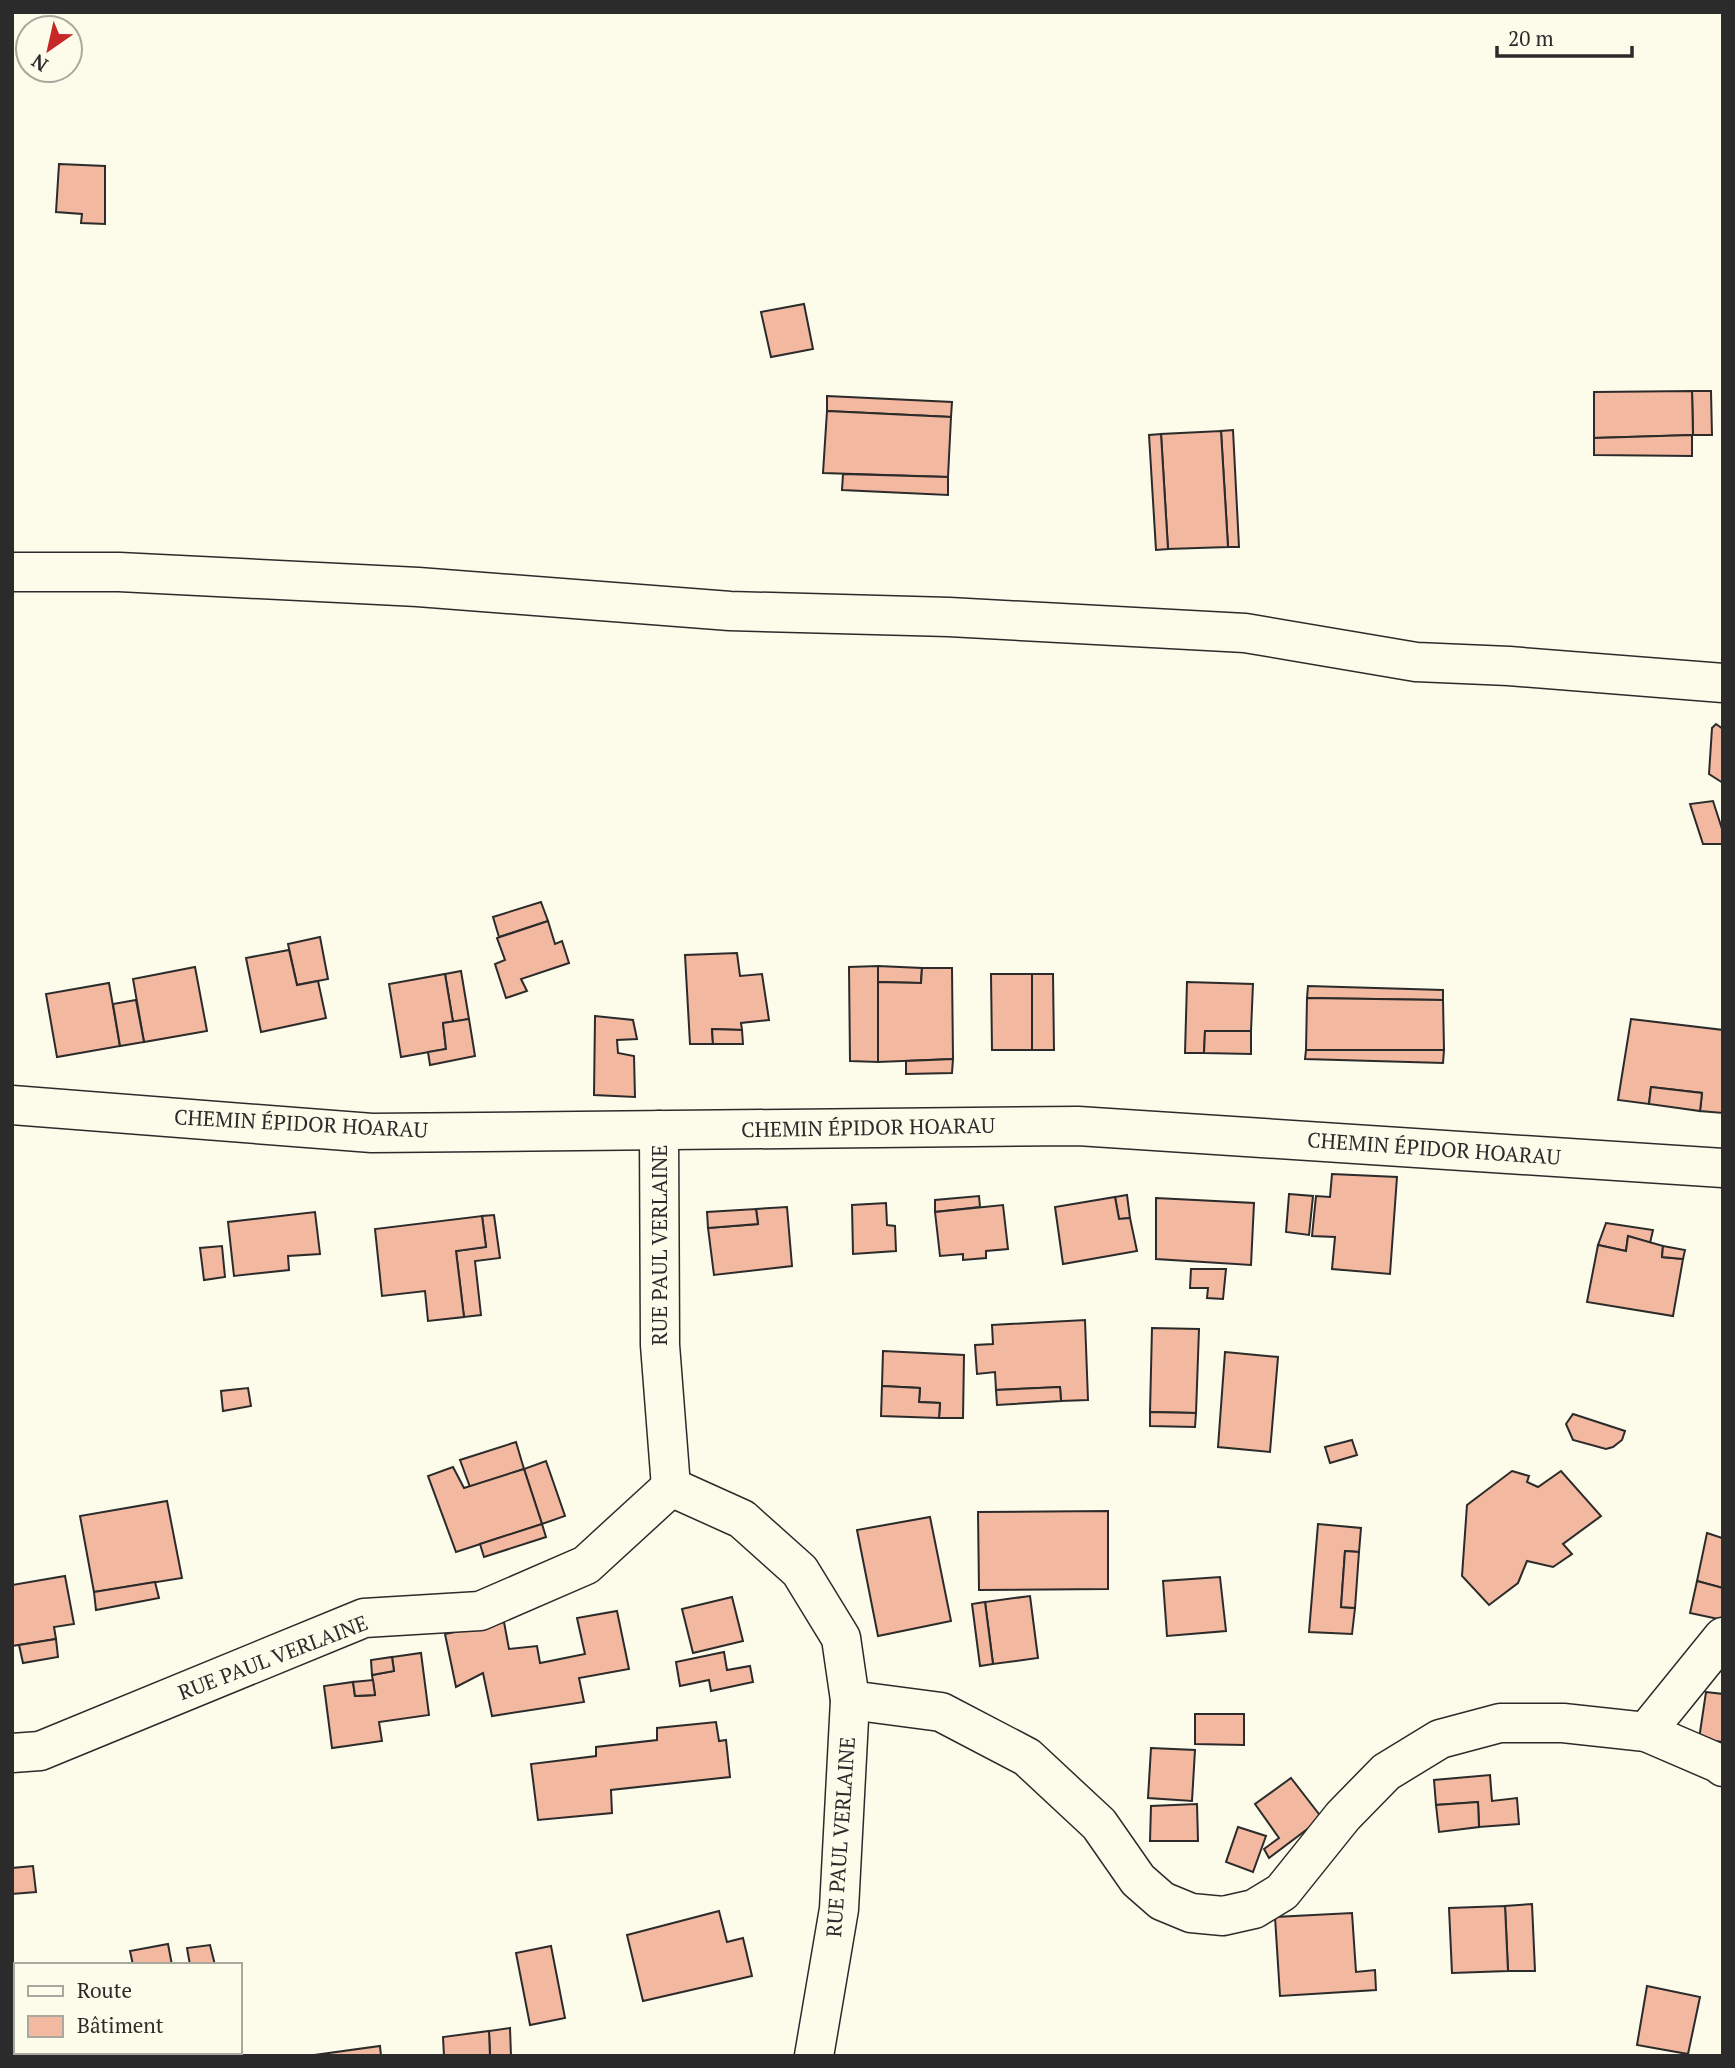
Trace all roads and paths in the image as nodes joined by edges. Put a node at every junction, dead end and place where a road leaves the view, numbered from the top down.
1 (12, 572) edge
2 (1723, 683) edge
3 (12, 1105) edge
4 (659, 1130) junction
5 (1723, 1168) edge
6 (671, 1487) junction
7 (1723, 1637) edge
8 (850, 1700) junction
9 (1646, 1732) junction
10 (12, 1753) edge
11 (1723, 1768) edge
12 (814, 2056) edge

1 - 2 street
3 - 4 street, CHEMIN ÉPIDOR HOARAU
4 - 5 street, CHEMIN ÉPIDOR HOARAU
4 - 6 street, RUE PAUL VERLAINE
6 - 8 street, RUE PAUL VERLAINE
6 - 10 street, RUE PAUL VERLAINE
7 - 9 street
8 - 9 street
8 - 12 street, RUE PAUL VERLAINE
9 - 11 street

